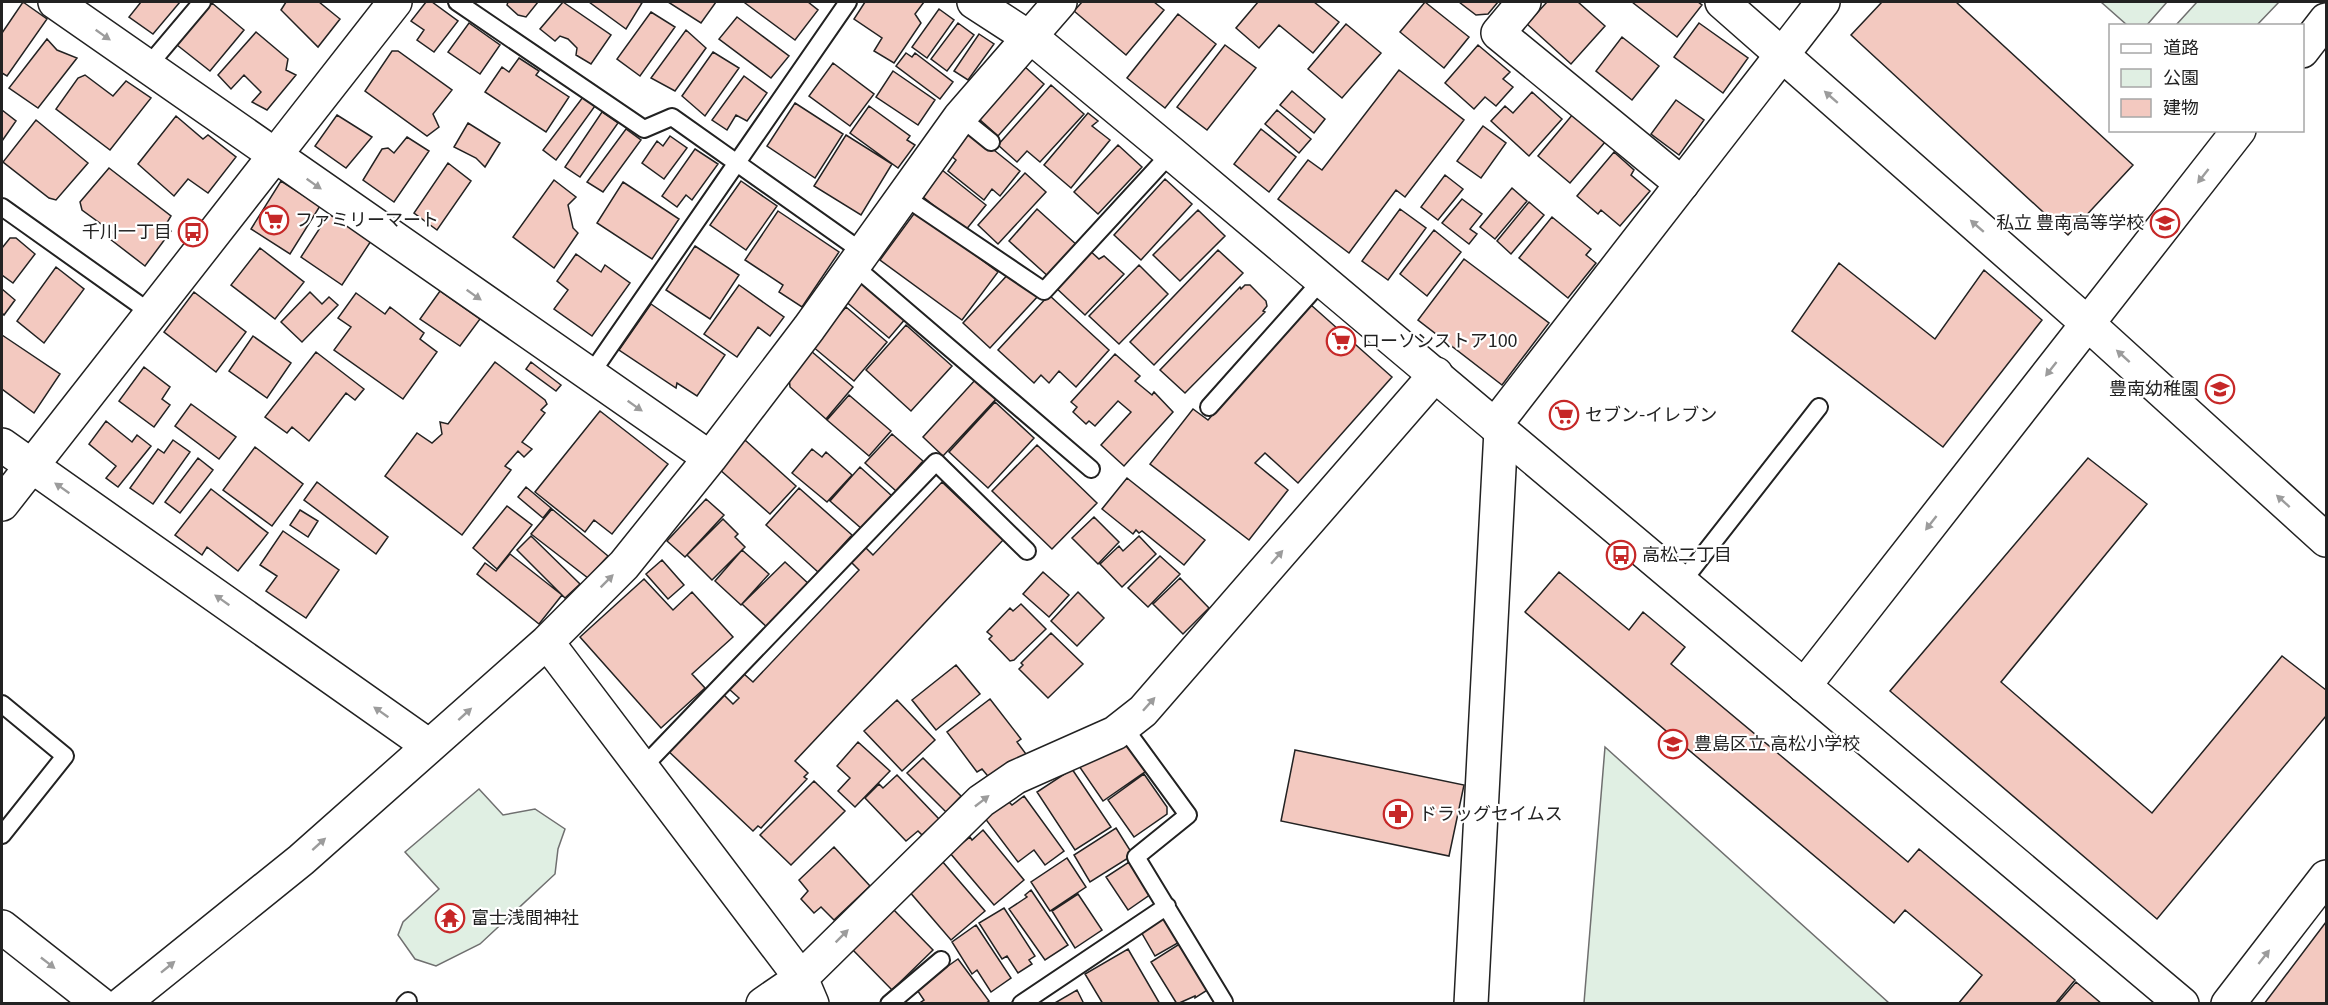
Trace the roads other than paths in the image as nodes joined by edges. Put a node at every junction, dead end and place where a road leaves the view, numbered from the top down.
1 (55, 2) edge
2 (202, 2) edge
3 (394, 2) edge
4 (457, 2) edge
5 (848, 2) edge
6 (974, 2) edge
7 (1060, 2) edge
8 (1524, 2) edge
9 (1722, 2) edge
10 (1823, 2) edge
11 (2326, 20) edge
12 (1029, 39) junction
13 (2304, 48) edge
14 (1782, 54) junction
15 (148, 66) junction
16 (960, 117) junction
17 (2237, 132) edge
18 (991, 142) dead end
19 (1172, 153) junction
20 (274, 156) junction
21 (736, 162) junction
22 (1682, 184) junction
23 (905, 197) junction
24 (2, 207) edge
25 (859, 259) junction
26 (1323, 279) junction
27 (151, 313) junction
28 (2087, 323) junction
29 (1436, 374) junction
30 (590, 375) junction
31 (1209, 407) dead end
32 (1819, 407) dead end
33 (1498, 427) junction
34 (2, 445) edge
35 (710, 458) junction
36 (31, 466) junction
37 (1091, 469) dead end
38 (2, 504) edge
39 (2326, 540) edge
40 (1026, 551) dead end
41 (1682, 582) junction
42 (547, 642) junction
43 (1804, 686) junction
44 (2, 704) edge
45 (1123, 726) junction
46 (429, 746) junction
47 (642, 768) junction
48 (2, 835) edge
49 (2326, 877) edge
50 (1167, 906) junction
51 (2, 927) edge
52 (941, 960) dead end
53 (807, 991) edge
54 (136, 1000) edge
55 (100, 1004) edge
56 (763, 1004) edge
57 (889, 1004) edge
58 (1021, 1004) edge
59 (1222, 1004) edge
60 (1471, 1004) edge
61 (2182, 1004) edge
62 (2228, 1004) edge

1 -> 15 street
2 - 15 lane
3 - 20 street
4 - 21 lane
5 - 21 lane
6 - 12 street
7 - 12 street
8 - 22 street
9 - 14 street
10 - 14 street
11 - 13 street
12 - 16 street
12 - 19 street
14 - 22 street
28 -> 14 street
15 - 20 street
16 - 18 lane
16 - 23 street
17 -> 28 street
19 - 23 lane
19 - 26 street
20 - 27 street
20 -> 30 street
21 - 25 lane
21 - 30 lane
22 - 33 street
23 - 25 street
24 - 27 lane
25 - 35 street
25 - 37 lane
26 - 29 street
26 - 31 lane
27 - 36 street
39 -> 28 street
28 -> 43 street
29 - 33 street
45 -> 29 street
30 -> 35 street
32 - 41 lane
33 - 41 street
33 - 60 street
34 - 36 street
42 -> 35 street
36 - 38 street
46 -> 36 street
40 - 47 lane
41 - 43 street
46 -> 42 street
42 - 47 street
43 - 61 street
44 - 48 lane
45 - 50 lane
53 -> 45 street
54 -> 46 street
47 - 53 street
62 -> 49 street
50 - 58 lane
50 - 59 lane
51 -> 55 street
52 - 57 lane
53 - 56 street

